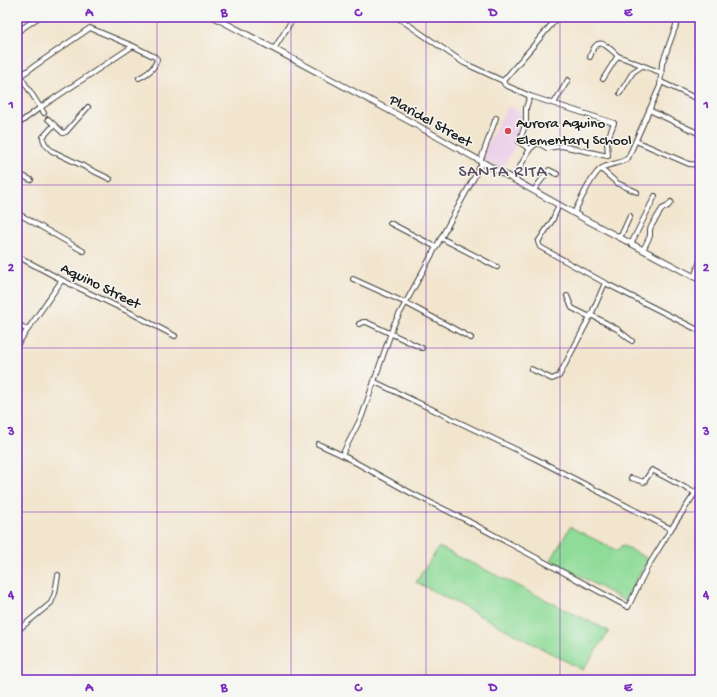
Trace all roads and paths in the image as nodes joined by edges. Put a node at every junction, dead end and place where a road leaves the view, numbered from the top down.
1 (39, 17) edge
2 (214, 17) edge
3 (294, 17) edge
4 (397, 17) edge
5 (558, 17) edge
6 (678, 17) edge
7 (220, 18) edge
8 (17, 32) edge
9 (133, 46) junction
10 (274, 49) junction
11 (618, 56) junction
12 (590, 57) dead end
13 (642, 66) junction
14 (17, 71) edge
15 (662, 73) junction
16 (18, 77) edge
17 (139, 78) dead end
18 (603, 79) dead end
19 (568, 80) dead end
20 (503, 81) junction
21 (661, 82) junction
22 (620, 93) dead end
23 (530, 96) junction
24 (700, 100) edge
25 (554, 104) junction
26 (41, 107) junction
27 (88, 107) dead end
28 (649, 110) junction
29 (44, 113) dead end
30 (496, 118) dead end
31 (48, 119) dead end
32 (17, 125) edge
33 (54, 125) junction
34 (700, 134) edge
35 (636, 140) junction
36 (530, 149) junction
37 (608, 156) junction
38 (480, 162) junction
39 (611, 164) junction
40 (700, 165) edge
41 (601, 169) junction
42 (17, 173) edge
43 (557, 174) dead end
44 (110, 179) dead end
45 (513, 179) junction
46 (31, 180) dead end
47 (534, 190) junction
48 (637, 192) dead end
49 (655, 196) dead end
50 (671, 202) dead end
51 (559, 205) junction
52 (574, 213) junction
53 (17, 214) edge
54 (630, 216) dead end
55 (390, 223) dead end
56 (441, 238) junction
57 (620, 238) junction
58 (631, 244) junction
59 (436, 247) junction
60 (643, 250) junction
61 (83, 251) dead end
62 (17, 256) edge
63 (700, 261) edge
64 (497, 267) dead end
65 (694, 277) junction
66 (353, 279) dead end
67 (62, 280) junction
68 (700, 280) edge
69 (605, 283) junction
70 (567, 296) dead end
71 (406, 303) junction
72 (590, 316) junction
73 (17, 323) edge
74 (359, 324) dead end
75 (27, 330) junction
76 (700, 331) edge
77 (391, 333) junction
78 (175, 336) dead end
79 (471, 338) dead end
80 (632, 341) dead end
81 (17, 345) edge
82 (422, 348) dead end
83 (531, 369) dead end
84 (375, 382) junction
85 (318, 444) dead end
86 (342, 455) junction
87 (631, 478) dead end
88 (700, 486) edge
89 (695, 493) junction
90 (671, 529) junction
91 (58, 575) dead end
92 (17, 631) edge

1 - 8 street
2 - 7 street, Plaridel Street
3 - 10 street
4 - 20 street
5 - 20 street
6 - 15 street
7 - 10 street, Plaridel Street
9 - 16 street
9 - 17 street
9 - 26 street
10 - 38 street, Plaridel Street
11 - 12 street
11 - 13 street
11 - 18 street
13 - 15 street
13 - 22 street
14 - 16 street
15 - 21 street
16 - 26 street
19 - 25 street
20 - 23 street
21 - 24 street
21 - 28 street
23 - 25 street
23 - 36 street
25 - 37 street
26 - 29 street
26 - 32 street
27 - 33 street
28 - 34 street
28 - 35 street
30 - 38 street
31 - 33 street
33 - 44 street
35 - 39 street
35 - 40 street
36 - 37 street
36 - 45 street
37 - 39 street
38 - 45 street, Plaridel Street
38 - 56 street
39 - 41 street
41 - 48 street
41 - 52 street
42 - 46 street
43 - 47 street
45 - 47 street, Plaridel Street
47 - 51 street, Plaridel Street
49 - 58 street
50 - 60 street
51 - 52 street, Plaridel Street
51 - 69 street
52 - 57 street, Plaridel Street
53 - 61 street
54 - 57 street
55 - 59 street
56 - 59 street
56 - 64 street
57 - 58 street, Plaridel Street
58 - 60 street, Plaridel Street
59 - 71 street
60 - 65 street, Plaridel Street
62 - 67 street, Aquino Street
63 - 65 street
65 - 68 street, Plaridel Street
66 - 71 street
67 - 75 street
67 - 78 street, Aquino Street
69 - 72 street
69 - 76 street
70 - 72 street
71 - 77 street
71 - 79 street
72 - 80 street
72 - 83 street
73 - 75 street
74 - 77 street
75 - 81 street
77 - 82 street
77 - 84 street
84 - 86 street
84 - 90 street
85 - 86 street
86 - 90 street
87 - 89 street
88 - 89 street
89 - 90 street
91 - 92 street

